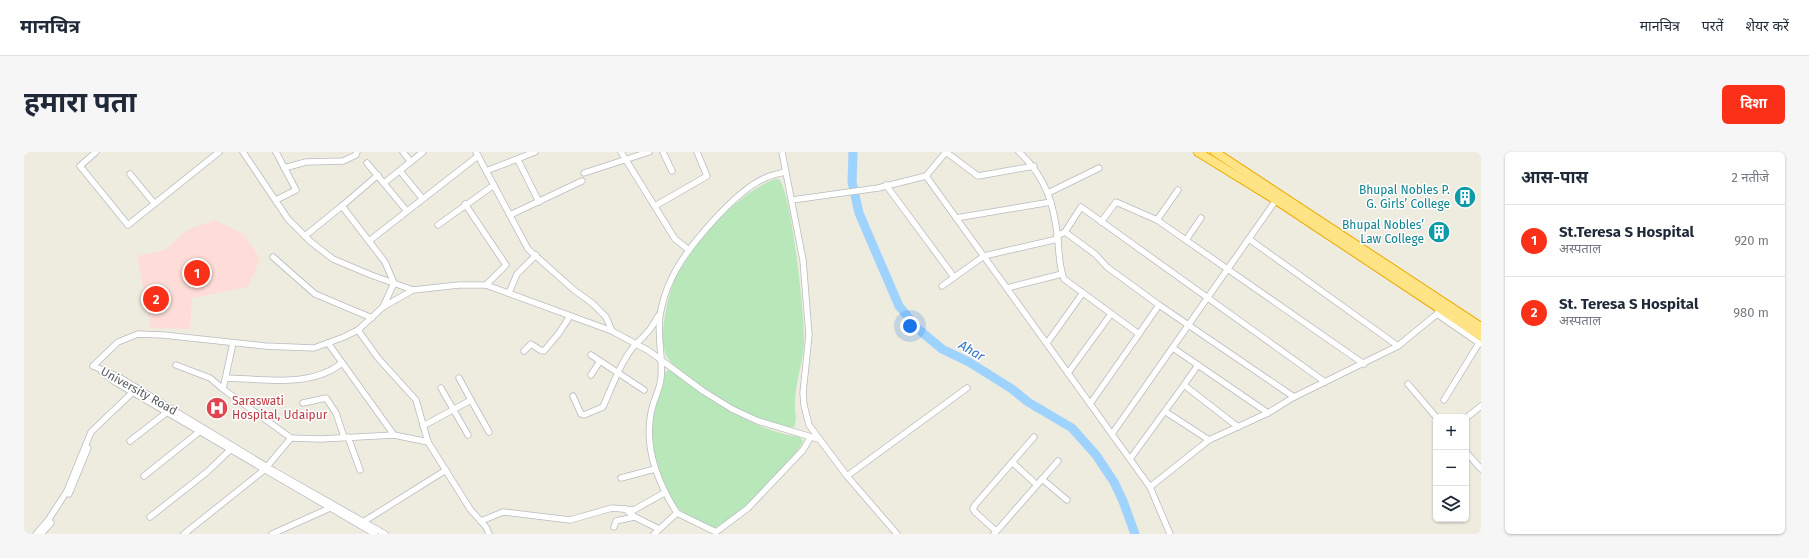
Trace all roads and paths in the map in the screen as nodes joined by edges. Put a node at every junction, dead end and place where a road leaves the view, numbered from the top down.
1 (96, 152) edge
2 (219, 152) edge
3 (243, 152) edge
4 (276, 152) edge
5 (357, 152) edge
6 (403, 152) edge
7 (423, 152) edge
8 (536, 152) edge
9 (621, 152) edge
10 (649, 152) edge
11 (663, 152) edge
12 (697, 152) edge
13 (782, 152) edge
14 (946, 152) edge
15 (1019, 152) edge
16 (1198, 152) edge
17 (1215, 152) edge
18 (477, 154) edge
19 (518, 160) junction
20 (625, 160) junction
21 (411, 162) junction
22 (367, 163) dead end
23 (1034, 166) junction
24 (284, 168) junction
25 (1098, 168) dead end
26 (400, 171) junction
27 (486, 171) junction
28 (672, 171) dead end
29 (785, 172) junction
30 (584, 173) dead end
31 (130, 174) dead end
32 (378, 175) junction
33 (926, 176) junction
34 (582, 182) dead end
35 (384, 183) junction
36 (494, 185) junction
37 (886, 185) junction
38 (1178, 190) dead end
39 (1048, 193) junction
40 (422, 198) junction
41 (1278, 198) junction
42 (276, 200) junction
43 (792, 200) junction
44 (538, 202) junction
45 (1051, 202) junction
46 (154, 203) junction
47 (465, 204) junction
48 (342, 206) junction
49 (655, 206) junction
50 (406, 210) junction
51 (510, 216) junction
52 (956, 218) junction
53 (1201, 218) dead end
54 (1157, 220) junction
55 (1101, 222) junction
56 (438, 225) dead end
57 (1065, 232) junction
58 (305, 236) junction
59 (1058, 237) junction
60 (1249, 239) junction
61 (1186, 240) junction
62 (369, 241) junction
63 (689, 250) junction
64 (536, 255) junction
65 (984, 256) junction
66 (273, 257) dead end
67 (1228, 268) junction
68 (1389, 270) junction
69 (1062, 274) junction
70 (954, 277) junction
71 (394, 283) junction
72 (486, 285) junction
73 (942, 286) dead end
74 (1007, 288) junction
75 (413, 290) junction
76 (509, 293) junction
77 (1082, 294) junction
78 (1207, 297) junction
79 (1159, 305) junction
80 (383, 307) junction
81 (1439, 311) junction
82 (660, 313) junction
83 (1111, 314) junction
84 (570, 316) junction
85 (372, 318) junction
86 (1188, 325) junction
87 (1481, 327) edge
88 (358, 330) junction
89 (612, 331) junction
90 (1139, 334) junction
91 (1480, 341) edge
92 (233, 343) junction
93 (328, 343) junction
94 (637, 343) junction
95 (1047, 343) junction
96 (1398, 346) junction
97 (1173, 348) junction
98 (524, 351) dead end
99 (591, 355) dead end
100 (600, 361) junction
101 (662, 362) junction
102 (342, 363) junction
103 (1364, 364) junction
104 (176, 365) dead end
105 (1198, 365) junction
106 (617, 373) junction
107 (1068, 373) junction
108 (591, 375) dead end
109 (226, 378) junction
110 (459, 378) dead end
111 (1325, 382) junction
112 (1408, 384) dead end
113 (1184, 385) junction
114 (441, 388) dead end
115 (967, 388) dead end
116 (223, 389) junction
117 (135, 390) junction
118 (644, 390) dead end
119 (573, 396) dead end
120 (1294, 398) junction
121 (471, 400) junction
122 (1444, 400) dead end
123 (302, 403) dead end
124 (1090, 404) junction
125 (1481, 406) edge
126 (453, 410) junction
127 (166, 412) junction
128 (1166, 412) junction
129 (1268, 413) junction
130 (1433, 414) edge
131 (1469, 416) edge
132 (424, 426) junction
133 (1238, 426) junction
134 (96, 427) junction
135 (199, 432) junction
136 (489, 432) dead end
137 (1112, 434) junction
138 (394, 435) junction
139 (468, 435) dead end
140 (346, 437) junction
141 (1034, 437) dead end
142 (291, 438) junction
143 (810, 438) junction
144 (818, 439) junction
145 (1209, 440) junction
146 (130, 441) dead end
147 (428, 442) junction
148 (230, 450) junction
149 (1469, 455) edge
150 (1130, 459) junction
151 (1058, 461) dead end
152 (1012, 462) junction
153 (265, 468) junction
154 (655, 469) junction
155 (1481, 469) edge
156 (360, 470) dead end
157 (446, 470) junction
158 (144, 476) dead end
159 (847, 476) junction
160 (621, 478) dead end
161 (1042, 479) junction
162 (1037, 485) junction
163 (1150, 486) junction
164 (664, 493) junction
165 (1067, 500) dead end
166 (330, 508) junction
167 (624, 509) junction
168 (677, 513) junction
169 (634, 516) junction
170 (150, 517) dead end
171 (363, 522) junction
172 (481, 522) junction
173 (614, 527) dead end
174 (659, 529) junction
175 (716, 533) edge
176 (995, 533) edge
177 (36, 534) edge
178 (42, 534) edge
179 (184, 534) edge
180 (272, 534) edge
181 (375, 534) edge
182 (385, 534) edge
183 (489, 534) edge
184 (654, 534) edge
185 (897, 534) edge
186 (1170, 534) edge

1 - 46 street
2 - 46 street
3 - 42 street
4 - 24 street
5 - 24 street
6 - 21 street
7 - 21 street
8 - 19 street
9 - 20 street
10 - 20 street
11 - 28 street
12 - 49 street
13 - 29 street
14 - 23 street
14 - 33 street
15 - 23 street
16 - 41 highway
17 - 41 highway
18 - 27 street
18 - 40 street
19 - 27 street
19 - 44 street
20 - 30 street
20 - 49 street
21 - 26 street
22 - 32 street
23 - 39 street
24 - 42 street
25 - 39 street
26 - 35 street
26 - 40 street
27 - 36 street
29 - 43 street
29 - 63 street
31 - 46 street
32 - 35 street
32 - 48 street
33 - 37 street
33 - 52 street
34 - 44 street
35 - 50 street
36 - 47 street
36 - 51 street
37 - 43 street
37 - 70 street
38 - 54 street
39 - 45 street
40 - 50 street
41 - 60 street
41 - 68 highway
42 - 58 street
43 - 144 street
44 - 51 street
45 - 52 street
45 - 59 street
47 - 56 street
47 - 72 street
48 - 58 street
48 - 62 street
49 - 63 street
50 - 62 street
51 - 64 street
52 - 65 street
53 - 61 street
54 - 55 street
54 - 61 street
55 - 57 street
55 - 78 street
57 - 59 street
57 - 79 street
58 - 71 street
59 - 65 street
59 - 69 street
60 - 67 street
60 - 96 street
61 - 67 street
62 - 71 street
63 - 82 street
64 - 76 street
64 - 89 street
65 - 70 street
65 - 74 street
66 - 85 street
67 - 78 street
67 - 103 street
68 - 81 highway
68 - 87 highway
69 - 74 street
69 - 77 street
70 - 73 street
71 - 75 street
71 - 80 street
72 - 75 street
72 - 76 street
74 - 95 street
75 - 80 street
76 - 84 street
77 - 83 street
77 - 95 street
78 - 86 street
78 - 111 street
79 - 86 street
79 - 90 street
80 - 85 street
81 - 91 highway
81 - 96 street
82 - 94 street
82 - 101 street
83 - 90 street
83 - 107 street
84 - 89 street
84 - 98 street
85 - 88 street
86 - 97 street
86 - 120 street
88 - 93 street
88 - 132 street
89 - 94 street
90 - 124 street
91 - 122 street
92 - 93 street
92 - 109 street
92 - 117 street, University Road
93 - 102 street
94 - 101 street
94 - 106 street
95 - 107 street
96 - 103 street
97 - 105 street
97 - 137 street
99 - 100 street
100 - 106 street
100 - 108 street
101 - 143 street
101 - 154 street
102 - 109 street
102 - 138 street
103 - 111 street
104 - 116 street
105 - 113 street
105 - 129 street
106 - 118 street
106 - 119 street
107 - 124 street
109 - 116 street
110 - 121 street
111 - 120 street
112 - 130 street
113 - 128 street
113 - 133 street
114 - 126 street
115 - 159 street
116 - 142 street
117 - 127 street, University Road
117 - 134 street
117 - 153 street, University Road
120 - 129 street
121 - 126 street
121 - 136 street
123 - 140 street
124 - 137 street
125 - 131 street
126 - 132 street
126 - 139 street
127 - 135 street, University Road
127 - 146 street
128 - 145 street
128 - 150 street
129 - 133 street
132 - 147 street
133 - 145 street
134 - 177 street
134 - 178 street
135 - 148 street, University Road
135 - 158 street
137 - 150 street
138 - 140 street
138 - 147 street
140 - 142 street
140 - 156 street
141 - 152 street
142 - 153 street
143 - 144 street
143 - 175 street
144 - 159 street
145 - 163 street
147 - 157 street
148 - 153 street, University Road
148 - 170 street
149 - 155 street
150 - 163 street
151 - 161 street
152 - 162 street
152 - 176 street
153 - 166 street, University Road
153 - 171 street, University Road
153 - 179 street
154 - 160 street
154 - 164 street
157 - 171 street
157 - 172 street
159 - 185 street
161 - 162 street
161 - 165 street
162 - 176 street
163 - 186 street
164 - 167 street
164 - 168 street
166 - 180 street
166 - 181 street, University Road
167 - 169 street
167 - 172 street
168 - 174 street
168 - 175 street
169 - 173 street
169 - 174 street
171 - 182 street, University Road
172 - 183 street
174 - 184 street

